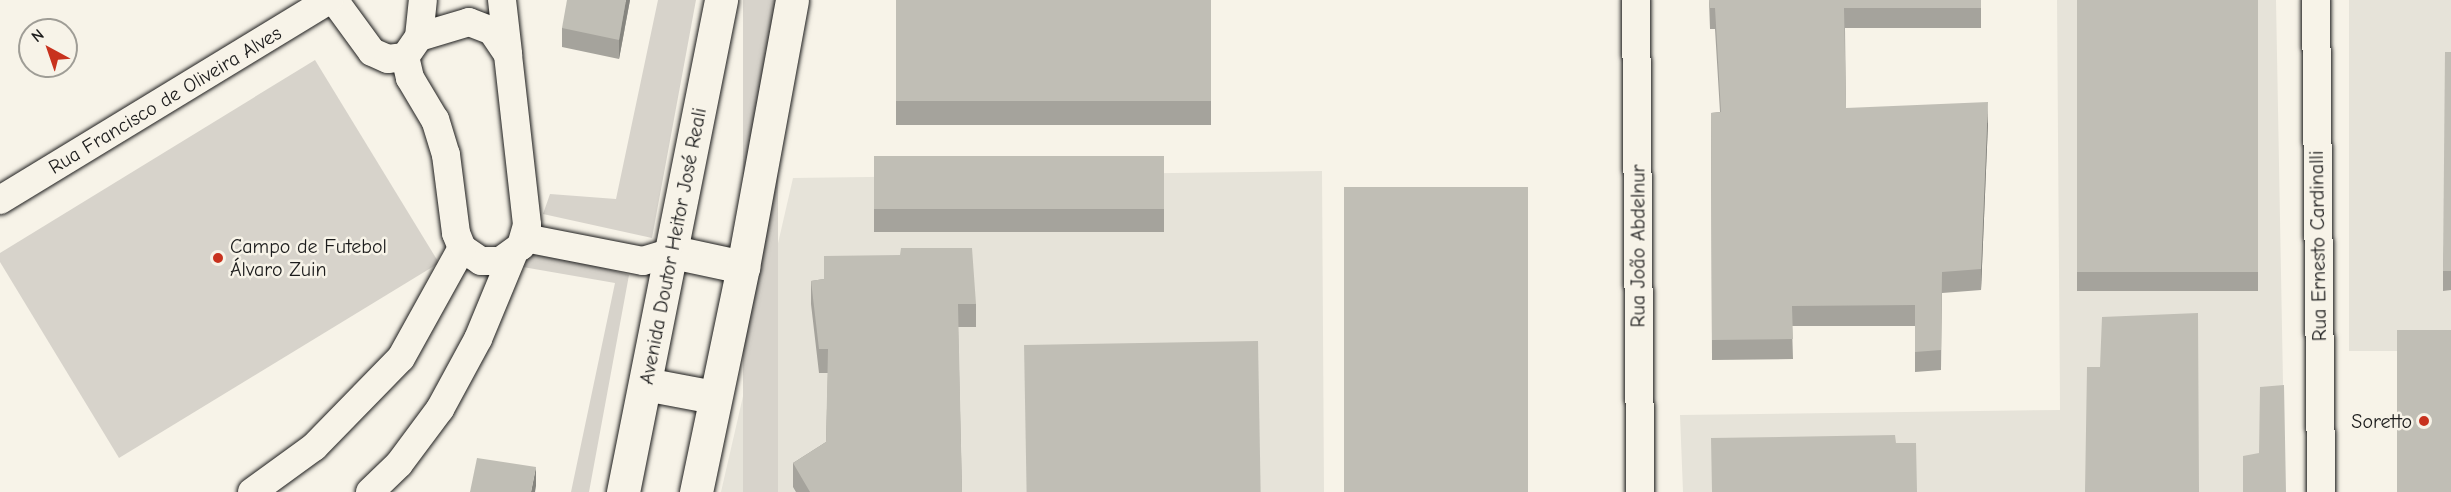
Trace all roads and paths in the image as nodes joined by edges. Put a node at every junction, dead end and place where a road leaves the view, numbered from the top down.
1 (329, 0) edge
2 (334, 0) edge
3 (423, 0) edge
4 (501, 0) edge
5 (720, 0) edge
6 (792, 0) edge
7 (1635, 0) edge
8 (2316, 0) edge
9 (412, 47) junction
10 (508, 55) junction
11 (0, 200) edge
12 (519, 245) junction
13 (462, 248) junction
14 (673, 252) junction
15 (743, 267) junction
16 (645, 384) junction
17 (714, 397) junction
18 (252, 492) edge
19 (370, 492) edge
20 (623, 492) edge
21 (696, 492) edge
22 (1640, 492) edge
23 (2320, 492) edge

1 - 11 street, Rua Francisco de Oliveira Alves
2 - 9 street
3 - 9 street
4 - 10 street
5 - 14 main road, Avenida Doutor Heitor José Reali
6 - 15 main road
7 - 22 street, Rua João Abdelnur
8 - 23 street, Rua Ernesto Cardinalli
9 - 10 street
9 - 13 street
10 - 12 street
12 - 13 street
12 - 14 street
12 - 19 street
13 - 18 street
14 - 15 main road
14 - 16 main road, Avenida Doutor Heitor José Reali
15 - 17 main road
16 - 17 main road
16 - 20 main road, Avenida Doutor Heitor José Reali
17 - 21 main road

